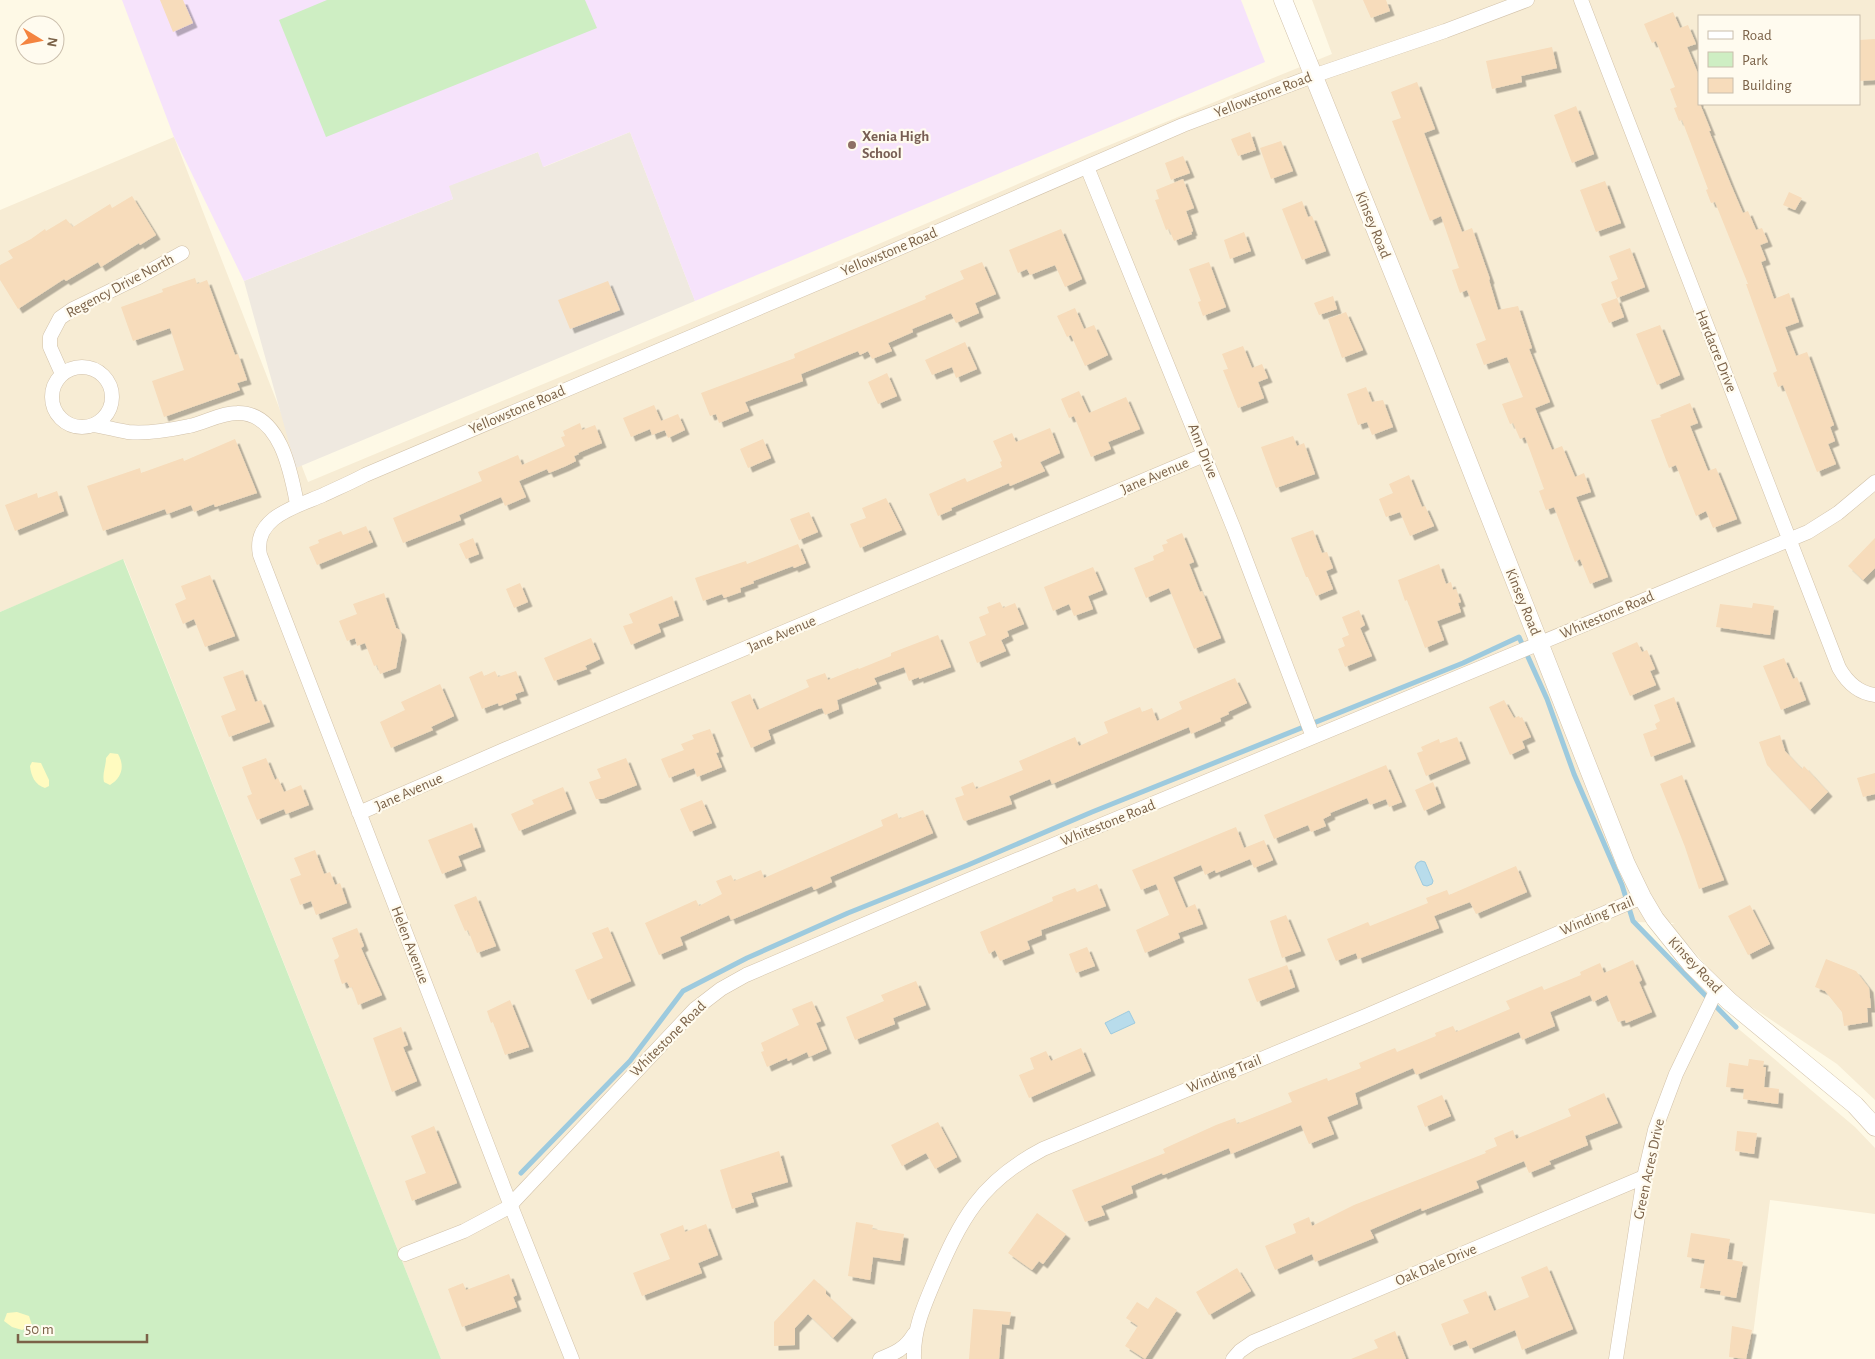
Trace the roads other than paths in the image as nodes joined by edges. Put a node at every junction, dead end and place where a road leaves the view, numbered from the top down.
1 (1283, 0) edge
2 (1527, 0) edge
3 (1581, 0) edge
4 (1313, 76) junction
5 (1087, 167) junction
6 (182, 253) dead end
7 (62, 374) junction
8 (94, 425) junction
9 (1204, 455) junction
10 (1875, 482) edge
11 (297, 504) junction
12 (264, 529) joint
13 (1790, 539) junction
14 (1540, 644) junction
15 (1870, 694) edge
16 (1312, 737) junction
17 (359, 813) junction
18 (1642, 897) junction
19 (1717, 989) junction
20 (1875, 1127) edge
21 (1644, 1177) junction
22 (511, 1206) junction
23 (405, 1254) dead end
24 (916, 1330) junction
25 (572, 1359) edge
26 (880, 1359) edge
27 (914, 1359) edge
28 (1233, 1359) edge
29 (1616, 1359) edge

1 - 4 street, Kinsey Road
2 - 4 street, Yellowstone Road
3 - 13 street, Hardacre Drive
4 - 5 street, Yellowstone Road
4 - 14 street, Kinsey Road
5 - 9 street, Ann Drive
5 - 11 street, Yellowstone Road
6 - 7 street, Regency Drive North
7 - 8 street
7 - 8 street
8 - 11 street
9 - 16 street, Ann Drive
9 - 17 street, Jane Avenue
10 - 13 street, Whitestone Road
11 - 12 street, Yellowstone Road
12 - 17 street, Helen Avenue
13 - 14 street, Whitestone Road
13 - 15 street, Hardacre Drive
14 - 16 street, Whitestone Road
14 - 18 street, Kinsey Road
16 - 22 street, Whitestone Road
17 - 22 street, Helen Avenue
18 - 19 street, Kinsey Road
18 - 24 street, Winding Trail
19 - 20 street, Kinsey Road
19 - 21 street, Green Acres Drive
21 - 28 street, Oak Dale Drive
21 - 29 street, Green Acres Drive
22 - 23 street, Whitestone Road
22 - 25 street, Helen Avenue
24 - 26 street
24 - 27 street, Winding Trail

